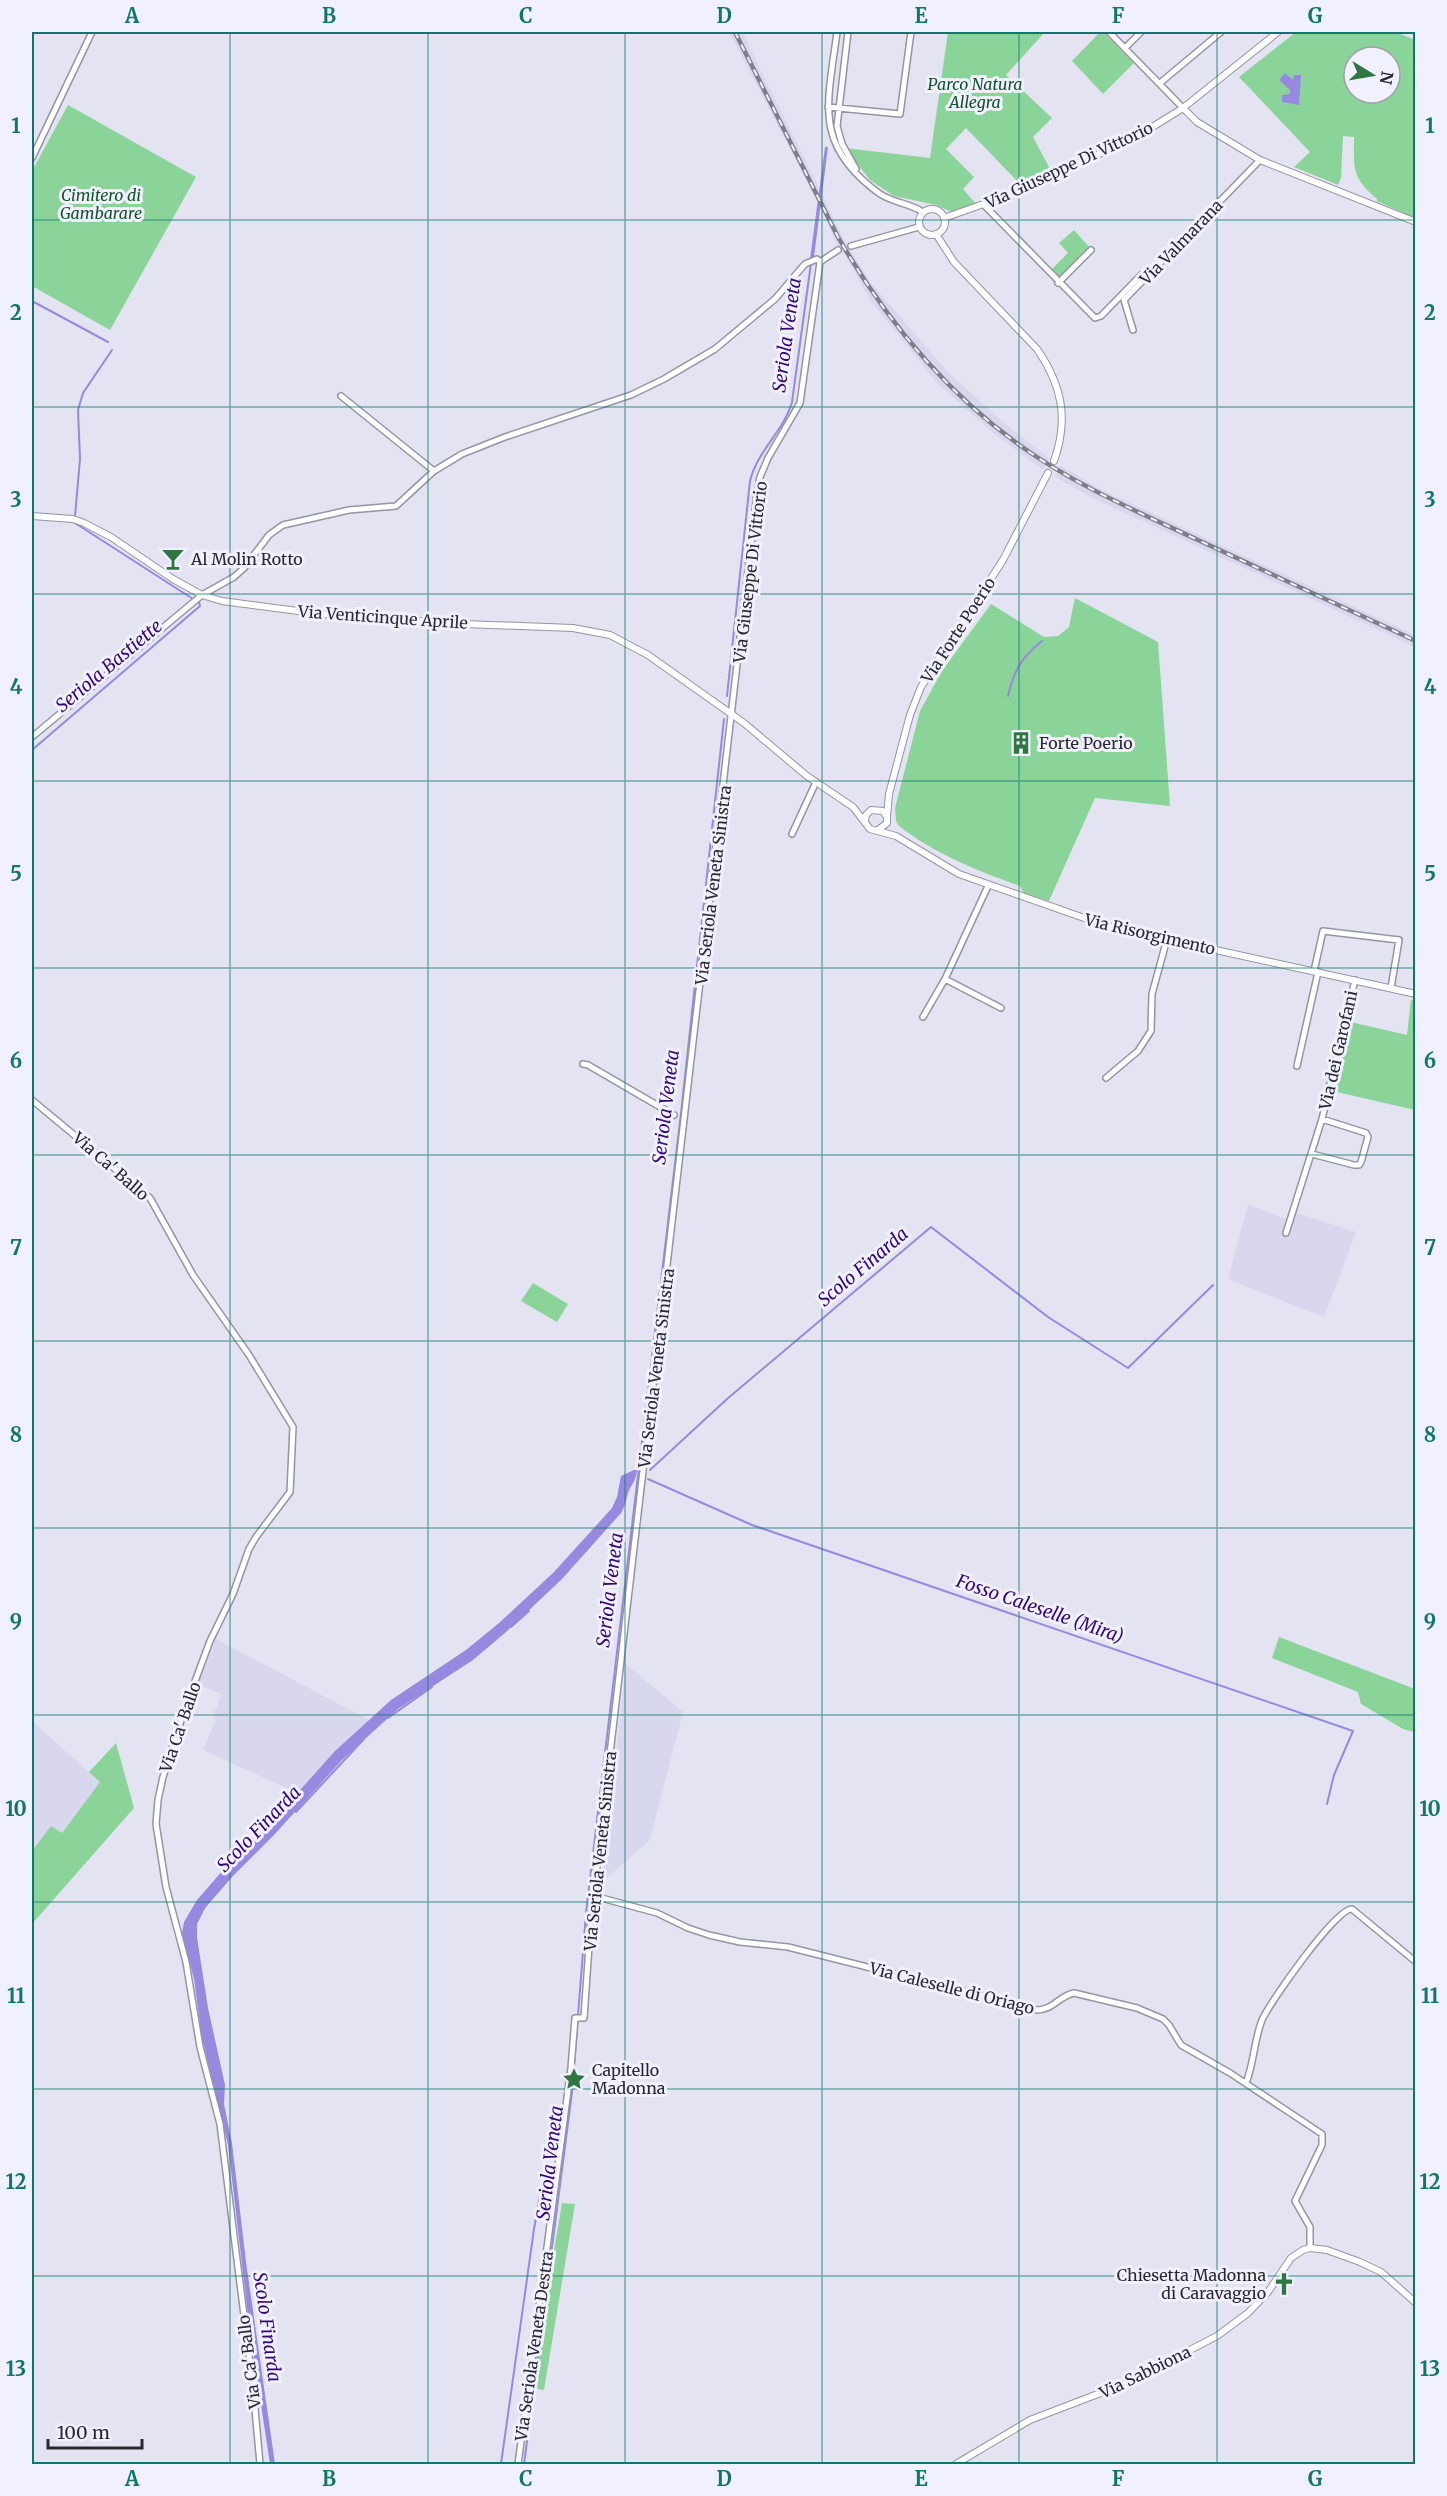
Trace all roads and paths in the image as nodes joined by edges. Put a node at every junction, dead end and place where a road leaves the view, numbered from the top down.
1 (93, 32) edge
2 (837, 32) edge
3 (848, 32) edge
4 (911, 32) edge
5 (1108, 32) edge
6 (1141, 32) edge
7 (1221, 32) edge
8 (1273, 33) edge
9 (1125, 48) junction
10 (1160, 83) junction
11 (828, 107) junction
12 (838, 108) junction
13 (1183, 108) junction
14 (32, 158) edge
15 (1260, 160) junction
16 (862, 178) junction
17 (984, 205) junction
18 (923, 212) junction
19 (944, 218) junction
20 (1416, 222) edge
21 (919, 227) junction
22 (936, 234) junction
23 (852, 246) dead end
24 (838, 250) dead end
25 (1091, 250) dead end
26 (819, 261) junction
27 (1142, 274) dead end
28 (1059, 283) junction
29 (1133, 330) dead end
30 (341, 396) dead end
31 (1054, 461) dead end
32 (434, 471) junction
33 (1048, 473) dead end
34 (32, 516) edge
35 (202, 595) junction
36 (733, 714) junction
37 (32, 737) edge
38 (816, 782) junction
39 (888, 794) junction
40 (853, 807) junction
41 (873, 809) junction
42 (887, 819) junction
43 (865, 821) junction
44 (878, 831) junction
45 (792, 834) dead end
46 (896, 836) junction
47 (988, 886) junction
48 (1167, 939) junction
49 (1316, 971) junction
50 (945, 979) junction
51 (1355, 980) junction
52 (1391, 988) junction
53 (1416, 994) edge
54 (1001, 1008) dead end
55 (923, 1017) dead end
56 (583, 1064) dead end
57 (1297, 1066) dead end
58 (1106, 1078) dead end
59 (32, 1100) edge
60 (674, 1115) dead end
61 (1322, 1119) junction
62 (1312, 1154) junction
63 (1286, 1233) dead end
64 (594, 1896) junction
65 (1416, 1962) edge
66 (580, 2018) joint
67 (1246, 2083) junction
68 (1310, 2248) junction
69 (1416, 2303) edge
70 (260, 2464) edge
71 (518, 2464) edge
72 (956, 2464) edge

1 - 14 street
2 - 11 street
3 - 12 street
4 - 12 street
5 - 9 street
6 - 9 street
7 - 10 street
8 - 13 street, Via Giuseppe Di Vittorio
9 - 10 street
10 - 13 street
11 - 12 street
11 - 16 street
12 - 16 street
13 - 15 street
13 - 17 street, Via Giuseppe Di Vittorio
15 - 20 street
15 - 29 street, Via Valmarana
16 - 18 street
17 - 19 street, Via Giuseppe Di Vittorio
17 - 28 street
18 - 19 street
18 - 21 street
19 - 22 street
21 - 22 street
21 - 23 street
22 - 31 street
24 - 26 street
25 - 28 street
26 - 32 street
26 - 36 street, Via Giuseppe Di Vittorio
27 - 28 street
30 - 32 street
32 - 35 street
33 - 39 street, Via Forte Poerio
34 - 35 street, Via Venticinque Aprile
35 - 36 street, Via Venticinque Aprile
35 - 37 street
36 - 38 street, Via Risorgimento
36 - 64 street, Via Seriola Veneta Sinistra
38 - 40 street, Via Risorgimento
38 - 45 street
39 - 41 street
39 - 42 street
40 - 41 street, Via Risorgimento
40 - 43 street, Via Risorgimento
41 - 42 street, Via Risorgimento
41 - 43 street
42 - 44 street
42 - 46 street, Via Risorgimento
43 - 44 street, Via Risorgimento
44 - 46 street, Via Risorgimento
46 - 47 street, Via Risorgimento
47 - 48 street, Via Risorgimento
47 - 50 street
48 - 49 street, Via Risorgimento
48 - 58 street
49 - 51 street, Via Risorgimento
49 - 52 street
49 - 57 street
50 - 54 street
50 - 55 street
51 - 52 street, Via Risorgimento
51 - 61 street, Via dei Garofani
52 - 53 street, Via Risorgimento
56 - 60 street
59 - 70 street, Via Ca' Ballo
61 - 62 street, Via dei Garofani
61 - 62 street, Via dei Garofani
62 - 63 street, Via dei Garofani
64 - 66 street, Via Seriola Veneta Sinistra
64 - 67 street, Via Caleselle di Oriago
65 - 67 street
66 - 71 street, Via Seriola Veneta Destra
67 - 68 street
68 - 69 street
68 - 72 street, Via Sabbiona

